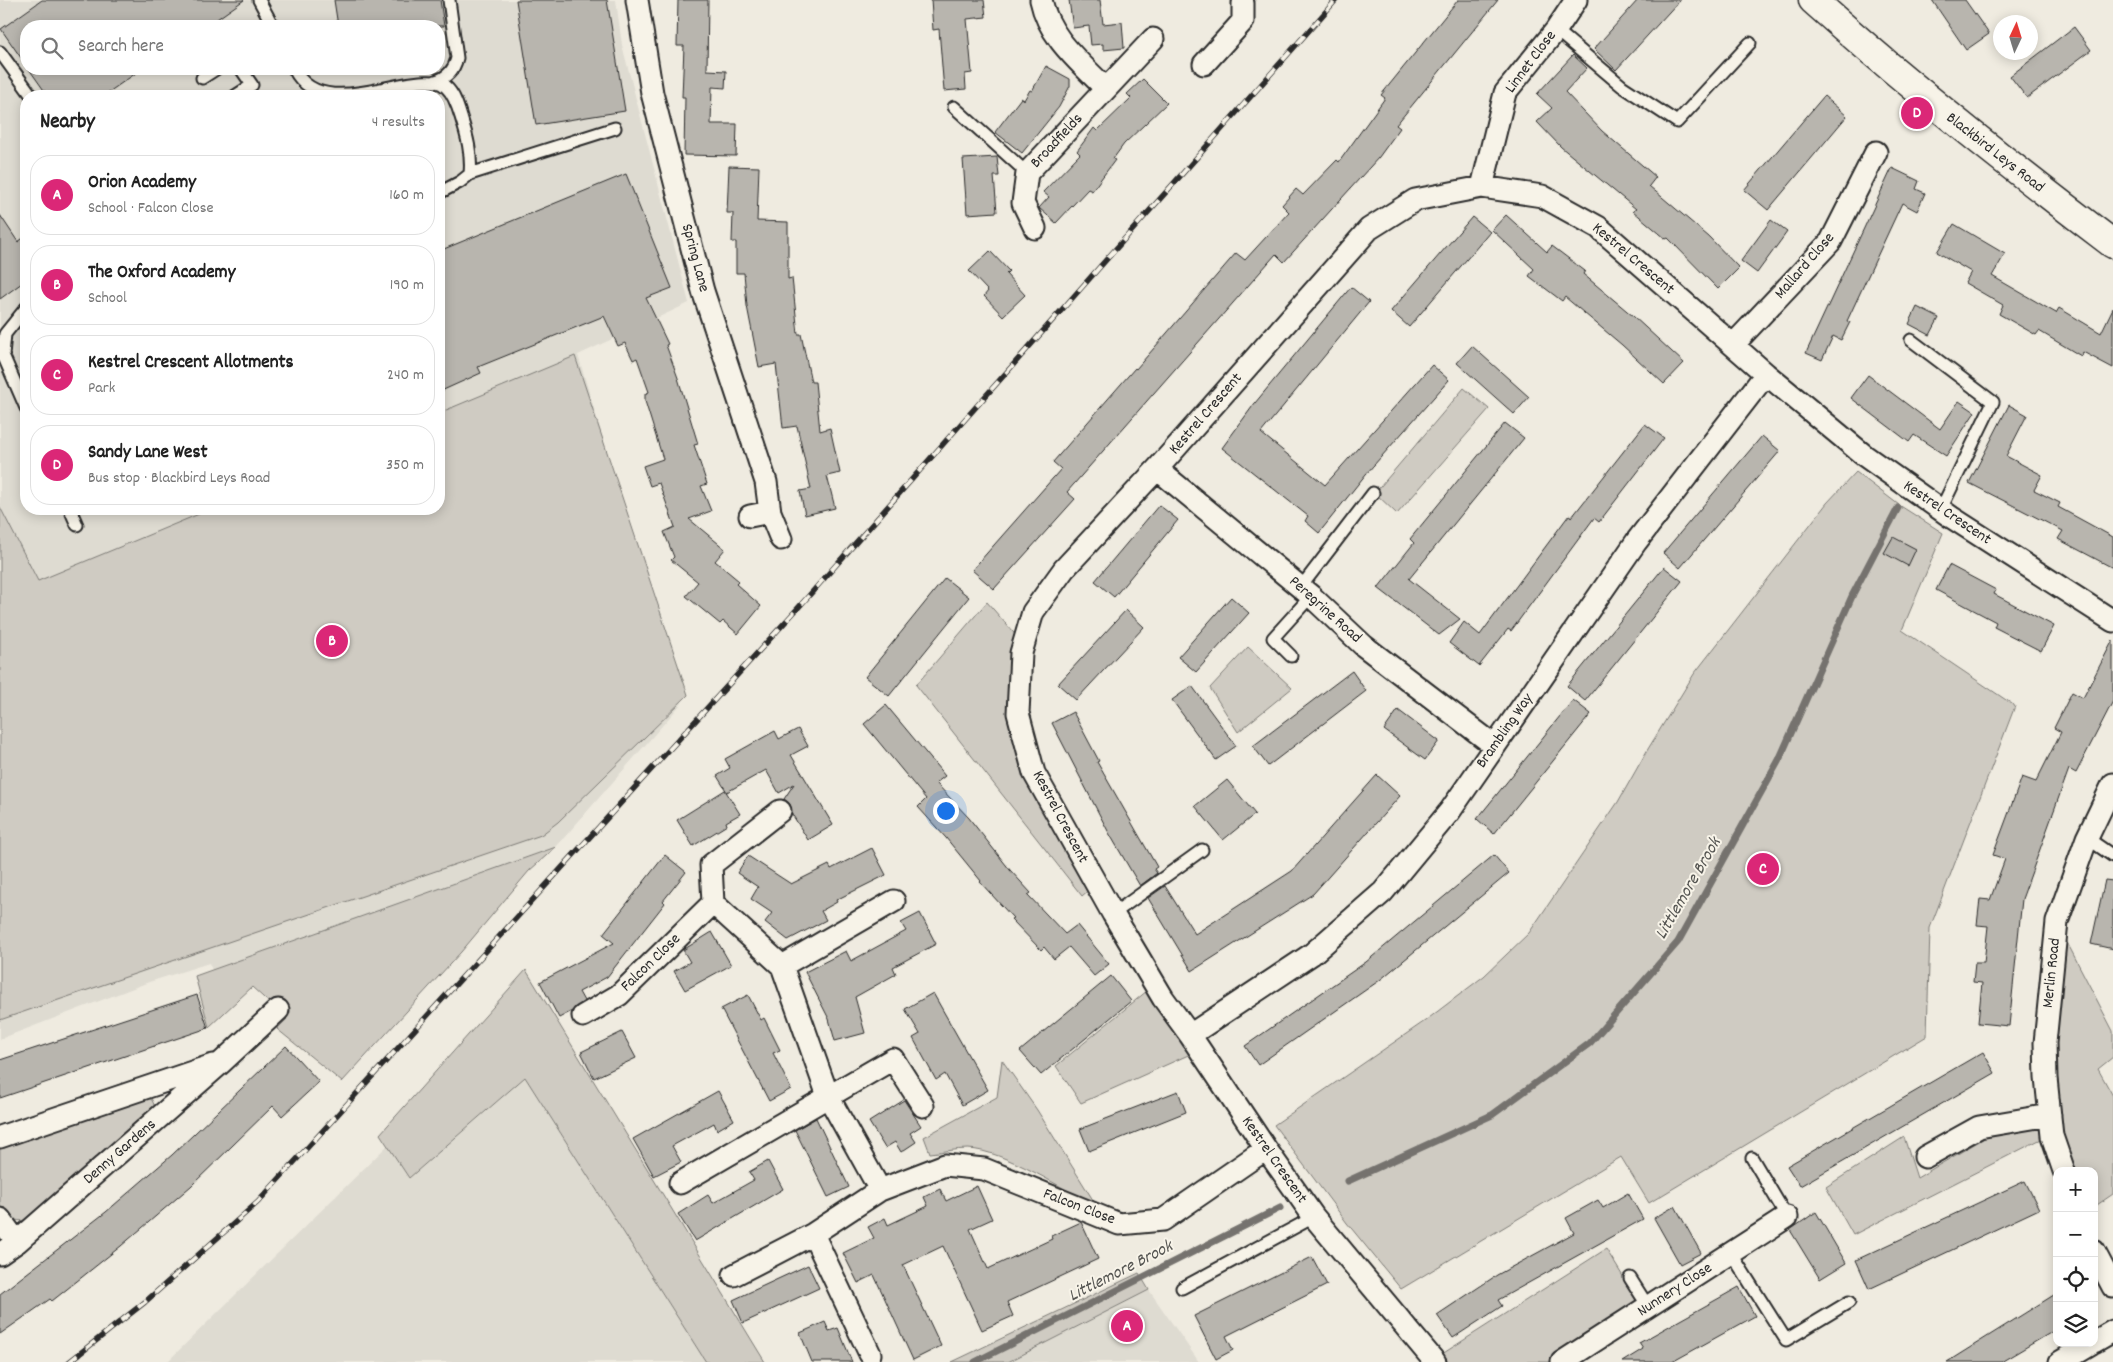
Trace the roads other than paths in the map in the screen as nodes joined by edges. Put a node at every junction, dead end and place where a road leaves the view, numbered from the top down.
1 (260, 0) edge
2 (449, 0) edge
3 (637, 0) edge
4 (1041, 0) edge
5 (1576, 0) edge
6 (1812, 0) edge
7 (1243, 3) dead end
8 (270, 20) edge
9 (1556, 30) junction
10 (1153, 39) dead end
11 (1750, 43) dead end
12 (0, 52) edge
13 (1204, 64) dead end
14 (207, 75) edge
15 (245, 75) edge
16 (297, 75) edge
17 (202, 78) dead end
18 (435, 81) junction
19 (1106, 89) junction
20 (28, 90) edge
21 (244, 90) edge
22 (312, 90) edge
23 (373, 90) edge
24 (954, 107) dead end
25 (615, 128) dead end
26 (1876, 152) dead end
27 (1027, 173) junction
28 (470, 174) junction
29 (1482, 187) junction
30 (445, 189) edge
31 (1035, 228) dead end
32 (2113, 244) edge
33 (20, 315) edge
34 (1911, 340) dead end
35 (1733, 345) junction
36 (1766, 374) junction
37 (20, 394) edge
38 (1157, 469) junction
39 (1373, 493) dead end
40 (1941, 509) junction
41 (73, 515) edge
42 (77, 525) dead end
43 (781, 539) dead end
44 (1306, 591) junction
45 (2113, 621) edge
46 (1291, 656) dead end
47 (1495, 746) junction
48 (2113, 784) edge
49 (780, 811) dead end
50 (2087, 838) junction
51 (1202, 850) dead end
52 (2113, 856) edge
53 (894, 901) dead end
54 (713, 903) junction
55 (1113, 914) junction
56 (782, 966) junction
57 (278, 1010) dead end
58 (583, 1016) dead end
59 (1190, 1034) junction
60 (222, 1062) junction
61 (828, 1096) junction
62 (923, 1106) dead end
63 (2050, 1115) junction
64 (0, 1137) edge
65 (1266, 1149) junction
66 (1924, 1157) dead end
67 (1752, 1158) dead end
68 (2063, 1167) edge
69 (680, 1184) dead end
70 (880, 1190) junction
71 (1314, 1217) junction
72 (1786, 1217) joint
73 (0, 1219) edge
74 (813, 1234) junction
75 (9, 1248) edge
76 (1731, 1253) junction
77 (2097, 1257) edge
78 (734, 1275) dead end
79 (1630, 1278) dead end
80 (2113, 1287) edge
81 (1182, 1288) dead end
82 (1849, 1302) dead end
83 (1649, 1308) junction
84 (2113, 1331) edge
85 (2098, 1340) edge
86 (2086, 1347) edge
87 (870, 1354) dead end
88 (1435, 1362) edge
89 (1562, 1362) edge
90 (2060, 1362) edge

1 - 8 lane
2 - 18 lane
3 - 43 street, Spring Lane
4 - 19 street
5 - 9 street, Linnet Close
6 - 32 street, Blackbird Leys Road
7 - 13 street
9 - 11 lane
9 - 29 street, Linnet Close
10 - 19 street, Broadfields
12 - 20 lane
14 - 17 lane
15 - 21 lane
16 - 22 lane
18 - 23 lane
18 - 28 lane
19 - 27 street, Broadfields
24 - 27 lane
25 - 28 lane
26 - 35 street, Mallard Close
27 - 31 street, Broadfields
28 - 30 lane
29 - 35 street, Kestrel Crescent
29 - 38 street, Kestrel Crescent
33 - 37 lane
34 - 40 lane
35 - 36 street, Kestrel Crescent
36 - 40 street, Kestrel Crescent
36 - 47 street, Brambling Way
38 - 44 street, Peregrine Road
38 - 55 street, Kestrel Crescent
39 - 44 lane
40 - 45 street, Kestrel Crescent
41 - 42 lane
44 - 46 lane
44 - 47 street, Peregrine Road
47 - 59 street, Brambling Way
48 - 50 street, Merlin Road
49 - 54 street
50 - 52 lane
50 - 63 street, Merlin Road
51 - 55 lane
53 - 56 street
54 - 56 street
54 - 58 street, Falcon Close
55 - 59 street, Kestrel Crescent
56 - 61 street
57 - 60 street, Denny Gardens
59 - 65 street, Kestrel Crescent
60 - 64 street, Denny Gardens
60 - 75 street, Denny Gardens
61 - 62 street
61 - 69 street
61 - 70 street
63 - 66 street
63 - 68 street, Merlin Road
65 - 70 street, Falcon Close
65 - 71 street, Kestrel Crescent
67 - 72 lane
70 - 74 street, Falcon Close
71 - 81 lane
71 - 88 street, Kestrel Crescent
72 - 76 street, Nunnery Close
73 - 75 street, Denny Gardens
74 - 78 street, Falcon Close
74 - 87 street
76 - 82 lane
76 - 83 street, Nunnery Close
77 - 80 street
79 - 83 lane
83 - 89 street, Nunnery Close
84 - 85 street
86 - 90 street

